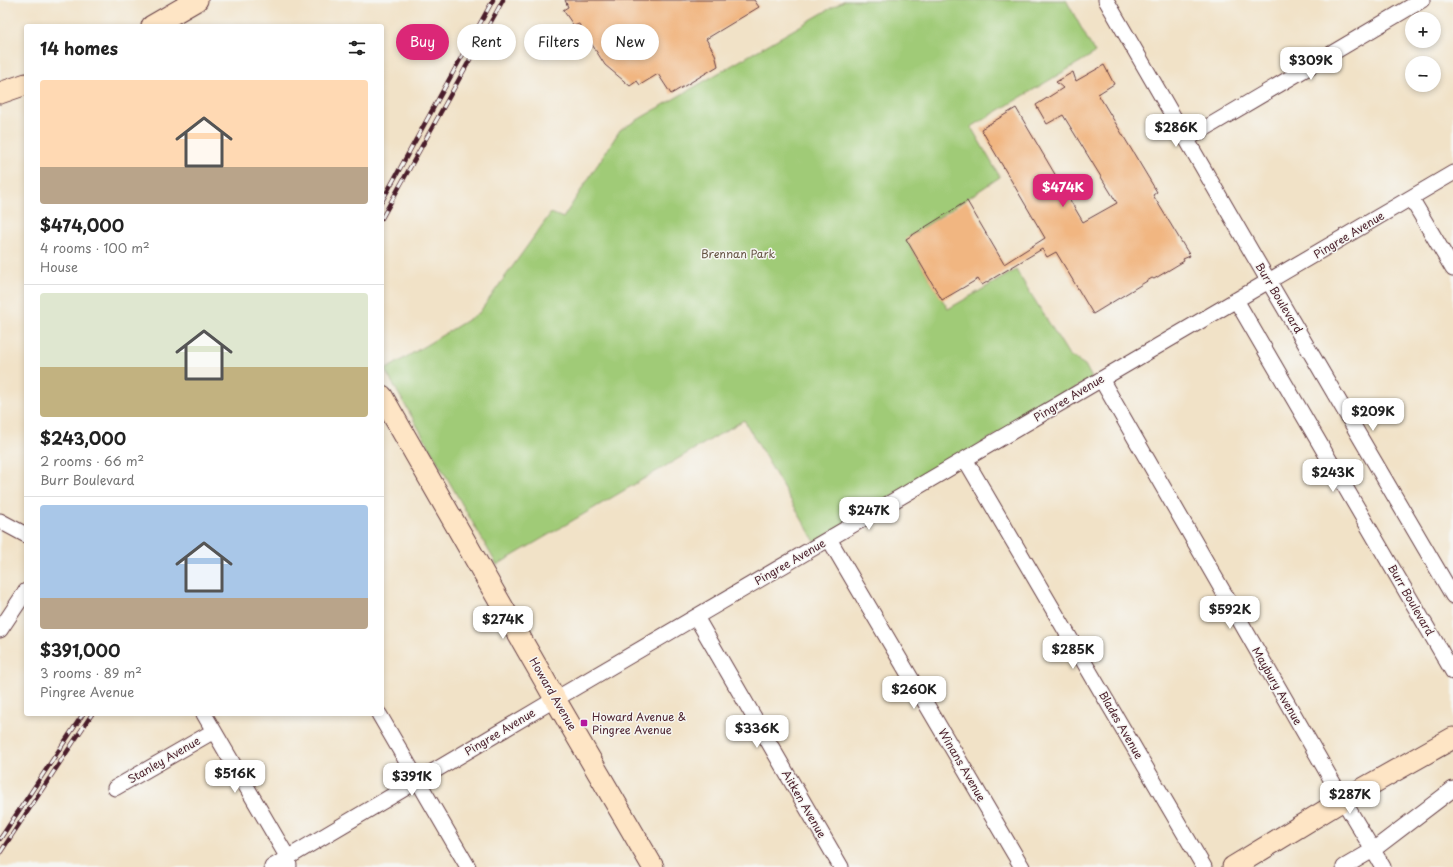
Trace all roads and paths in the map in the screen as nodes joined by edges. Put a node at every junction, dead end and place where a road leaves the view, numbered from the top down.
1 (197, 0) edge
2 (1106, 0) edge
3 (1422, 0) edge
4 (161, 24) edge
5 (24, 85) edge
6 (0, 93) edge
7 (1187, 139) junction
8 (1453, 173) edge
9 (1411, 198) junction
10 (1453, 270) edge
11 (1270, 282) junction
12 (1236, 300) junction
13 (1101, 379) junction
14 (384, 399) edge
15 (965, 459) junction
16 (0, 521) edge
17 (24, 534) edge
18 (829, 538) junction
19 (24, 594) edge
20 (1453, 596) edge
21 (696, 617) junction
22 (0, 630) edge
23 (1453, 672) edge
24 (554, 699) junction
25 (205, 716) edge
26 (380, 716) edge
27 (214, 731) junction
28 (1453, 738) edge
29 (417, 780) junction
30 (115, 788) dead end
31 (1453, 789) edge
32 (1343, 800) junction
33 (1373, 850) junction
34 (288, 862) edge
35 (272, 867) edge
36 (468, 867) edge
37 (653, 867) edge
38 (841, 867) edge
39 (1022, 867) edge
40 (1204, 867) edge
41 (1233, 867) edge
42 (1344, 867) edge
43 (1383, 867) edge

1 - 4 street
2 - 7 street, Burr Boulevard
3 - 7 street
5 - 6 street
7 - 11 street, Burr Boulevard
8 - 9 street, Pingree Avenue
9 - 10 street
9 - 11 street, Pingree Avenue
11 - 12 street, Pingree Avenue
11 - 20 street, Burr Boulevard
12 - 13 street, Pingree Avenue
12 - 23 street, Burr Boulevard
13 - 15 street, Pingree Avenue
13 - 32 street, Maybury Avenue
14 - 24 street, Howard Avenue
15 - 18 street, Pingree Avenue
15 - 40 street, Blades Avenue
16 - 17 street
18 - 21 street, Pingree Avenue
18 - 39 street, Winans Avenue
19 - 22 street
21 - 24 street, Pingree Avenue
21 - 38 street, Aitken Avenue
24 - 29 street, Pingree Avenue
24 - 37 street, Howard Avenue
25 - 27 street
26 - 29 street
27 - 30 street, Stanley Avenue
27 - 34 street
28 - 32 street
29 - 34 street, Pingree Avenue
29 - 36 street
31 - 33 street
32 - 33 street, Maybury Avenue
32 - 41 street
33 - 42 street
33 - 43 street, Maybury Avenue
34 - 35 street, Pingree Avenue

